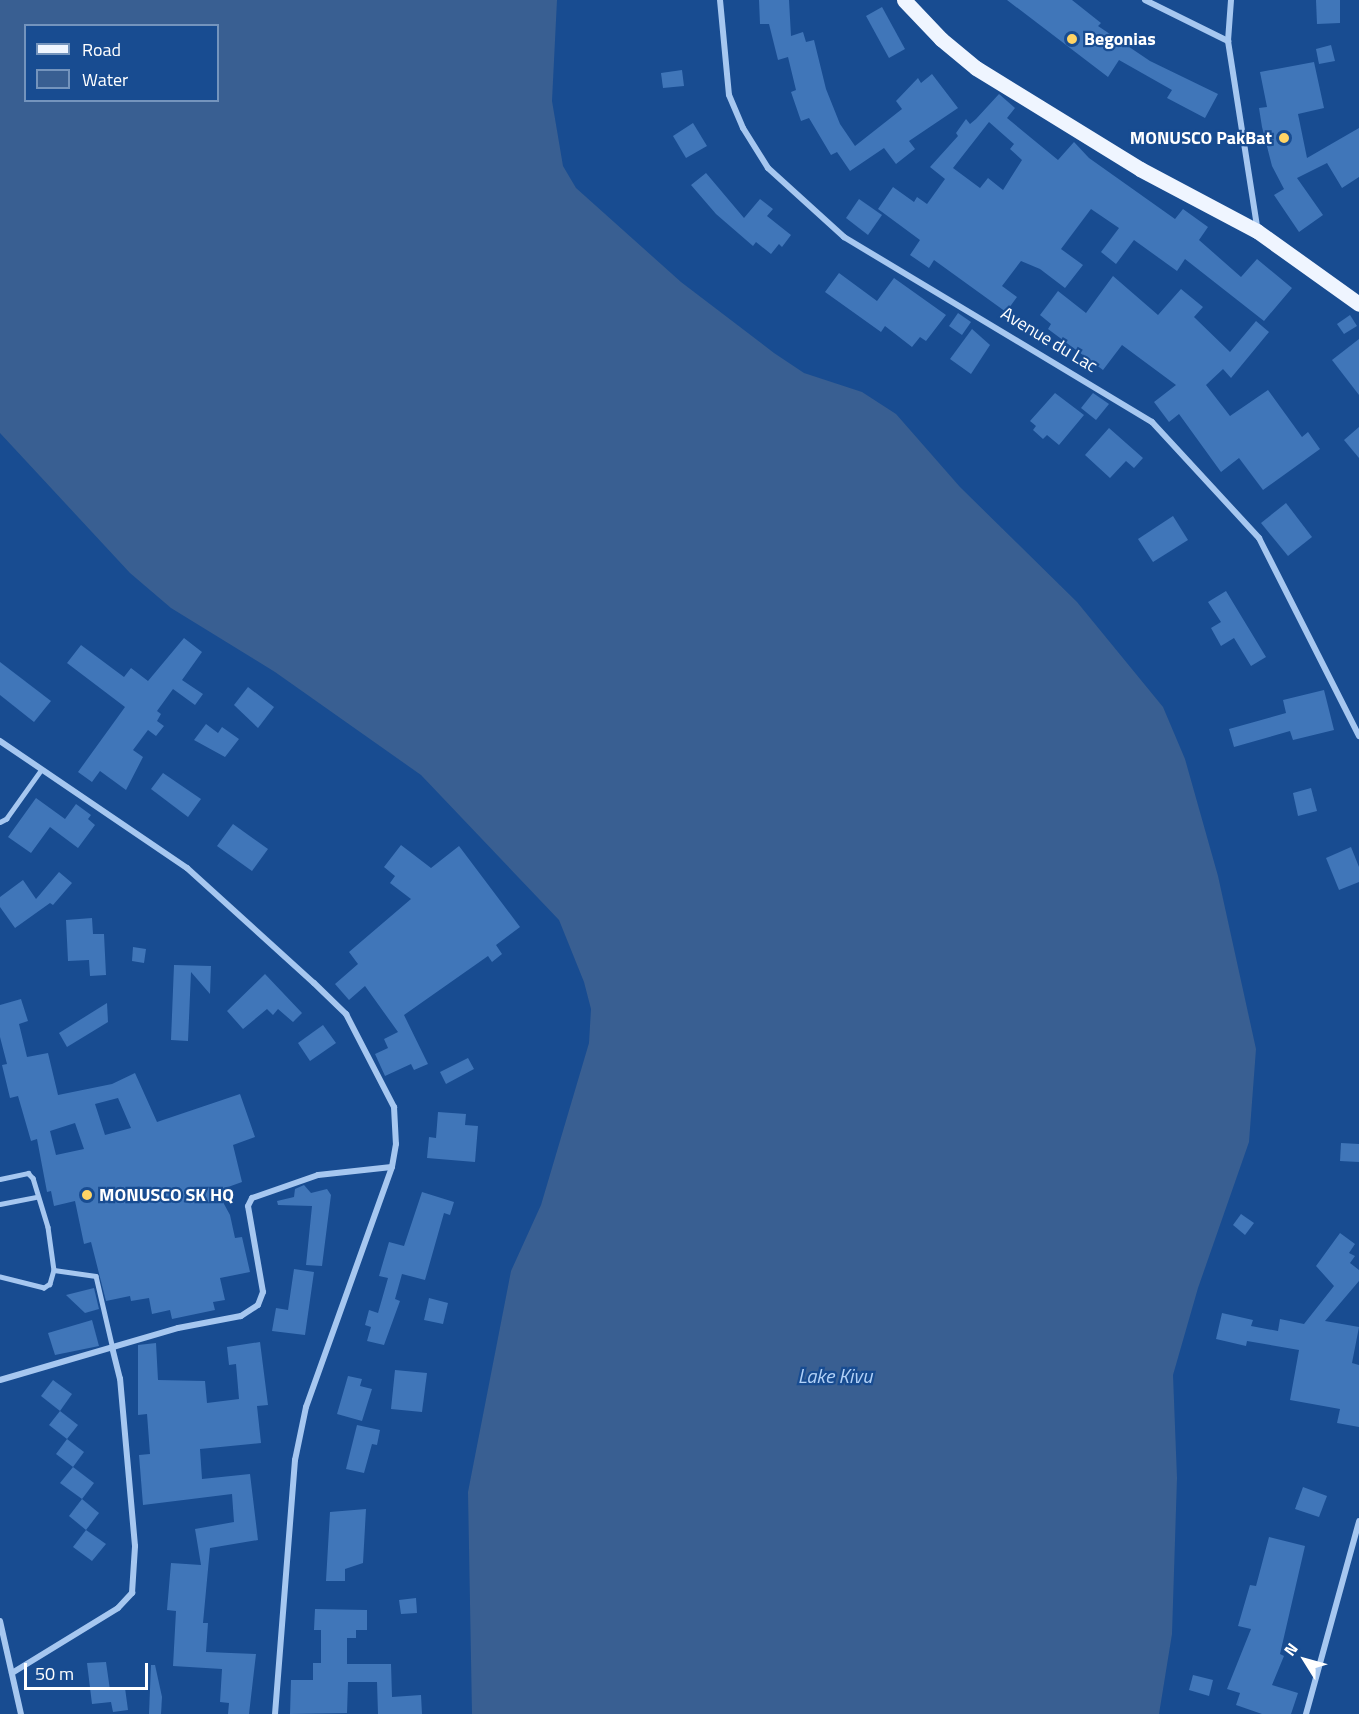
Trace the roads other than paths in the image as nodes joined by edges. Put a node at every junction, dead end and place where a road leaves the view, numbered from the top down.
1 (720, 0) edge
2 (904, 0) edge
3 (1145, 0) edge
4 (1231, 0) edge
5 (1228, 41) junction
6 (1257, 231) junction
7 (1359, 304) edge
8 (1359, 736) edge
9 (0, 741) edge
10 (41, 770) junction
11 (0, 822) edge
12 (392, 1167) junction
13 (0, 1179) edge
14 (37, 1197) junction
15 (0, 1204) edge
16 (54, 1270) junction
17 (0, 1277) edge
18 (113, 1350) junction
19 (0, 1380) edge
20 (1359, 1521) edge
21 (0, 1621) edge
22 (12, 1674) junction
23 (21, 1714) edge
24 (275, 1714) edge
25 (1306, 1714) edge

1 - 8 street, Avenue du Lac
2 - 6 main road
3 - 5 street
4 - 5 street
5 - 6 street
6 - 7 main road
9 - 10 street
10 - 11 lane
10 - 12 street
12 - 18 street
12 - 24 street
13 - 14 lane
14 - 15 lane
14 - 16 lane
16 - 17 lane
16 - 18 lane
18 - 19 street
18 - 22 street
20 - 25 street
21 - 22 street
22 - 23 street

